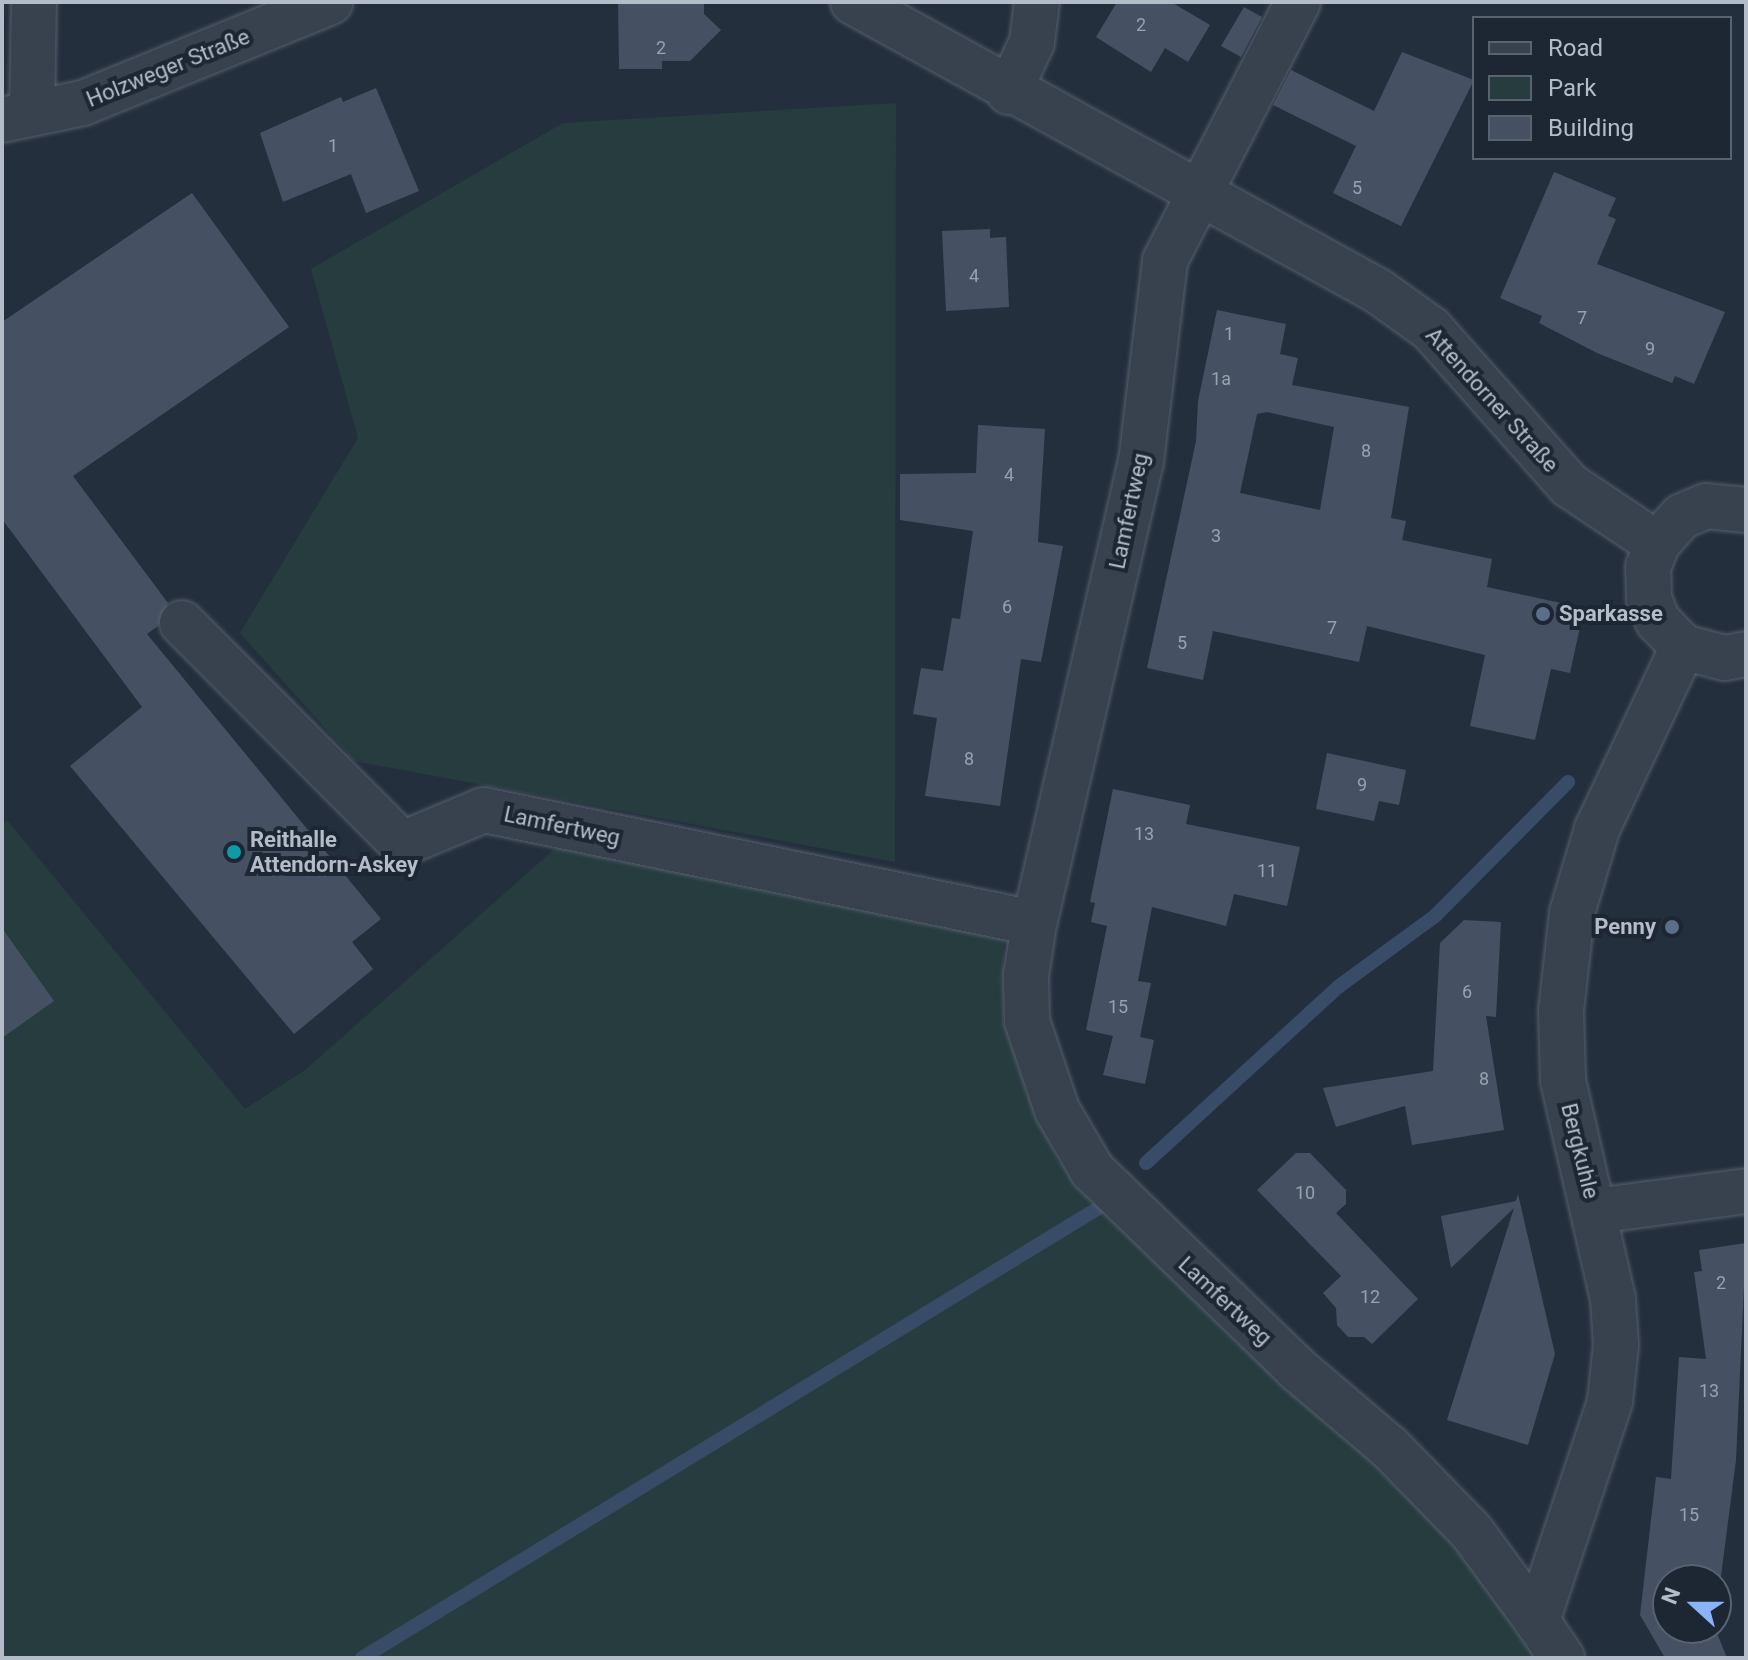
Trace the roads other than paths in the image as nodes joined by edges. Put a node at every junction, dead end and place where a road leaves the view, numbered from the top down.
1 (34, 2) edge
2 (330, 2) edge
3 (853, 2) edge
4 (1037, 2) edge
5 (1298, 2) edge
6 (1009, 92) junction
7 (17, 116) edge
8 (1197, 193) junction
9 (1746, 510) edge
10 (1657, 544) junction
11 (182, 623) dead end
12 (1683, 647) junction
13 (1746, 654) edge
14 (1034, 923) junction
15 (1746, 1191) edge
16 (1595, 1211) junction
17 (1537, 1621) junction
18 (1562, 1658) edge

1 - 7 street
2 - 7 street, Holzweger Straße
3 - 6 street, Attendorner Straße
4 - 6 street
5 - 8 street
6 - 8 street, Attendorner Straße
8 - 10 street, Attendorner Straße
8 - 14 street, Lamfertweg
9 - 10 street
10 - 12 street
11 - 14 street, Lamfertweg
12 - 13 street
12 - 16 street, Bergkuhle
14 - 17 street, Lamfertweg
15 - 16 street
16 - 17 street, Bergkuhle
17 - 18 street

